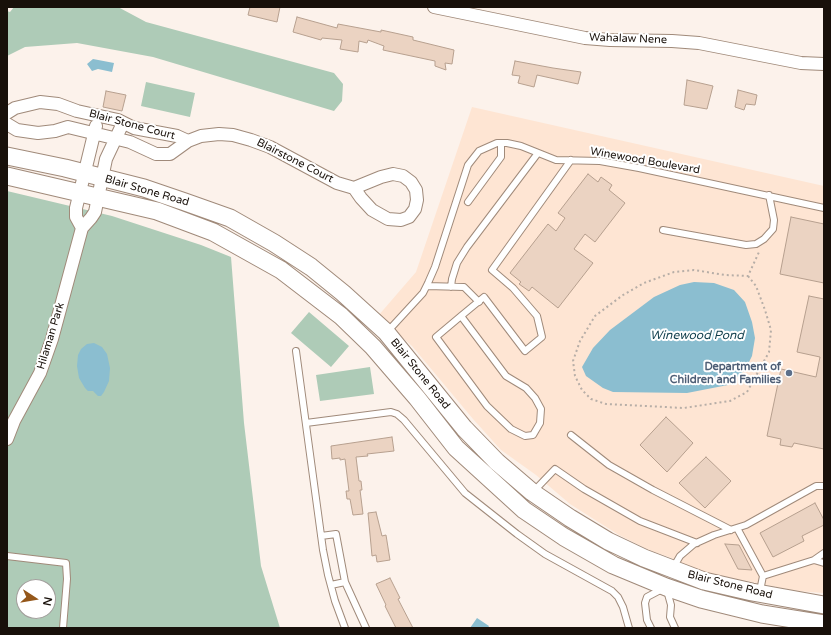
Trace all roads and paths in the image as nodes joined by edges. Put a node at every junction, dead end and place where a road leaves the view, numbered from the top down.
1 (434, 7) edge
2 (824, 64) edge
3 (7, 113) edge
4 (98, 115) junction
5 (123, 122) junction
6 (7, 124) edge
7 (94, 133) junction
8 (116, 139) junction
9 (188, 141) junction
10 (501, 143) junction
11 (538, 153) junction
12 (7, 156) edge
13 (571, 160) junction
14 (84, 173) junction
15 (7, 176) edge
16 (103, 178) junction
17 (354, 188) junction
18 (80, 193) junction
19 (769, 195) junction
20 (98, 197) junction
21 (468, 202) dead end
22 (824, 208) edge
23 (82, 228) junction
24 (663, 230) dead end
25 (764, 239) junction
26 (748, 276) junction
27 (427, 286) junction
28 (451, 287) junction
29 (479, 302) junction
30 (461, 316) junction
31 (386, 332) junction
32 (373, 347) junction
33 (296, 351) dead end
34 (306, 423) junction
35 (571, 436) dead end
36 (7, 439) edge
37 (824, 486) edge
38 (532, 492) junction
39 (520, 506) junction
40 (734, 529) junction
41 (321, 536) junction
42 (696, 543) junction
43 (824, 553) edge
44 (7, 556) edge
45 (814, 560) junction
46 (824, 564) edge
47 (672, 569) junction
48 (763, 576) junction
49 (345, 582) junction
50 (331, 585) junction
51 (666, 587) junction
52 (760, 594) junction
53 (824, 605) edge
54 (824, 624) edge
55 (63, 628) edge
56 (346, 628) edge
57 (366, 628) edge
58 (629, 628) edge
59 (651, 628) edge
60 (675, 628) edge

1 - 2 street, Wahalaw Nene
3 - 4 street, Blair Stone Court
4 - 5 street, Blair Stone Court
4 - 7 street
5 - 8 street
5 - 9 street, Blair Stone Court
6 - 7 street, Blair Stone Court
7 - 8 street, Blair Stone Court
7 - 14 street
8 - 9 street, Blair Stone Court
8 - 16 street
9 - 17 street, Blairstone Court
10 - 11 lane, Winewood Boulevard
10 - 21 lane
10 - 27 lane, Winewood Boulevard
11 - 13 lane, Winewood Boulevard
11 - 28 lane
12 - 14 main road, Blair Stone Road
13 - 19 lane, Winewood Boulevard
13 - 29 lane
14 - 16 main road, Blair Stone Road
14 - 18 street
15 - 18 main road, Blair Stone Road
16 - 20 street
16 - 31 main road, Blair Stone Road
17 - 17 street
18 - 20 main road, Blair Stone Road
18 - 23 street
19 - 22 lane, Winewood Boulevard
19 - 25 lane
20 - 23 street, Hilaman Park
20 - 32 main road, Blair Stone Road
23 - 36 street, Hilaman Park
24 - 25 lane
25 - 26 path
26 - 26 path
27 - 28 lane
27 - 31 lane, Winewood Boulevard
28 - 29 lane
29 - 30 lane
30 - 30 lane
31 - 32 main road
31 - 38 main road, Blair Stone Road
32 - 39 main road, Blair Stone Road
33 - 34 lane
34 - 41 lane
34 - 58 lane
35 - 40 lane
37 - 40 lane
38 - 39 main road
38 - 42 lane
38 - 47 main road, Blair Stone Road
39 - 51 main road, Blair Stone Road
40 - 42 lane
40 - 48 lane
41 - 49 lane
41 - 50 lane
42 - 47 lane
43 - 45 lane
44 - 55 lane
45 - 46 lane
45 - 48 lane
47 - 51 main road
47 - 52 main road, Blair Stone Road
48 - 52 lane
49 - 50 lane
49 - 57 lane
50 - 56 lane
51 - 54 main road, Blair Stone Road
51 - 59 lane
51 - 60 lane
52 - 53 main road, Blair Stone Road

